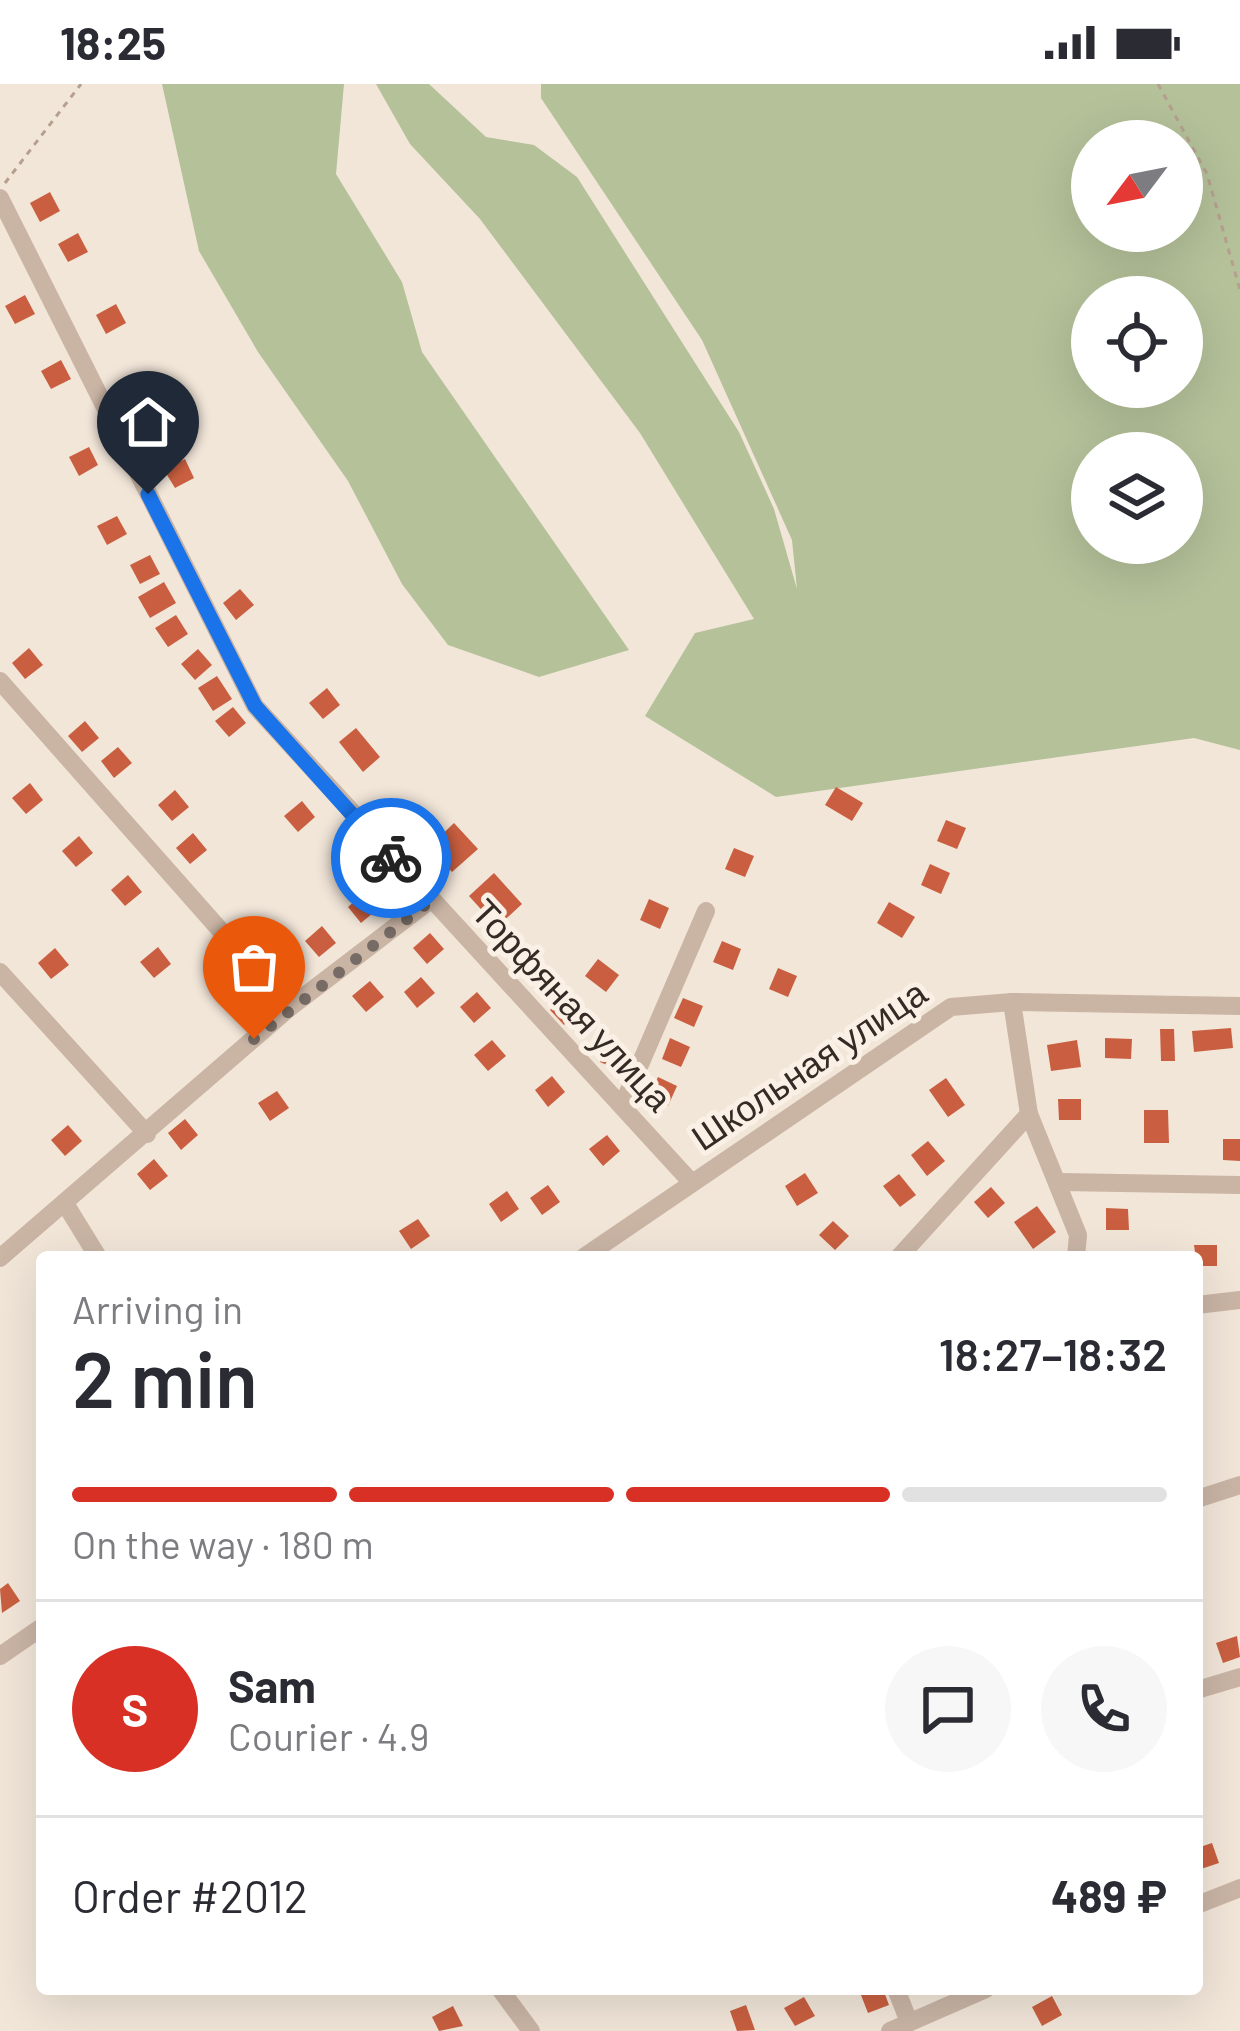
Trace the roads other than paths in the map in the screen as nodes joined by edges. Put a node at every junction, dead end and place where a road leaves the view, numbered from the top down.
1 (0, 198) edge
2 (0, 681) edge
3 (429, 902) junction
4 (706, 911) dead end
5 (0, 972) edge
6 (1012, 1002) junction
7 (1240, 1006) edge
8 (290, 1008) junction
9 (622, 1104) junction
10 (1029, 1114) junction
11 (147, 1134) junction
12 (692, 1183) junction
13 (1060, 1183) junction
14 (1240, 1185) edge
15 (67, 1204) junction
16 (94, 1251) edge
17 (593, 1251) edge
18 (904, 1251) edge
19 (1077, 1251) edge
20 (0, 1258) edge
21 (1240, 1300) edge
22 (1203, 1304) edge
23 (1240, 1485) edge
24 (1203, 1497) edge
25 (36, 1632) edge
26 (0, 1656) edge
27 (1240, 1676) edge
28 (1203, 1688) edge
29 (1240, 1888) edge
30 (1203, 1903) edge
31 (504, 1995) edge
32 (898, 1995) edge
33 (972, 1995) edge
34 (909, 2022) junction
35 (531, 2031) edge
36 (890, 2031) edge

1 - 3 street, Торфяная улица
2 - 8 street
3 - 8 street
3 - 9 street, Торфяная улица
4 - 9 street
5 - 11 street
6 - 7 street, Школьная улица
6 - 10 street
6 - 12 street, Школьная улица
8 - 11 street
9 - 12 street, Торфяная улица
10 - 13 street
10 - 18 street
11 - 15 street
12 - 17 street, Школьная улица
13 - 14 street
13 - 19 street
15 - 16 street
15 - 20 street
21 - 22 street
23 - 24 street
25 - 26 street
27 - 28 street
29 - 30 street
31 - 35 street
32 - 34 street
33 - 34 street
34 - 36 street

